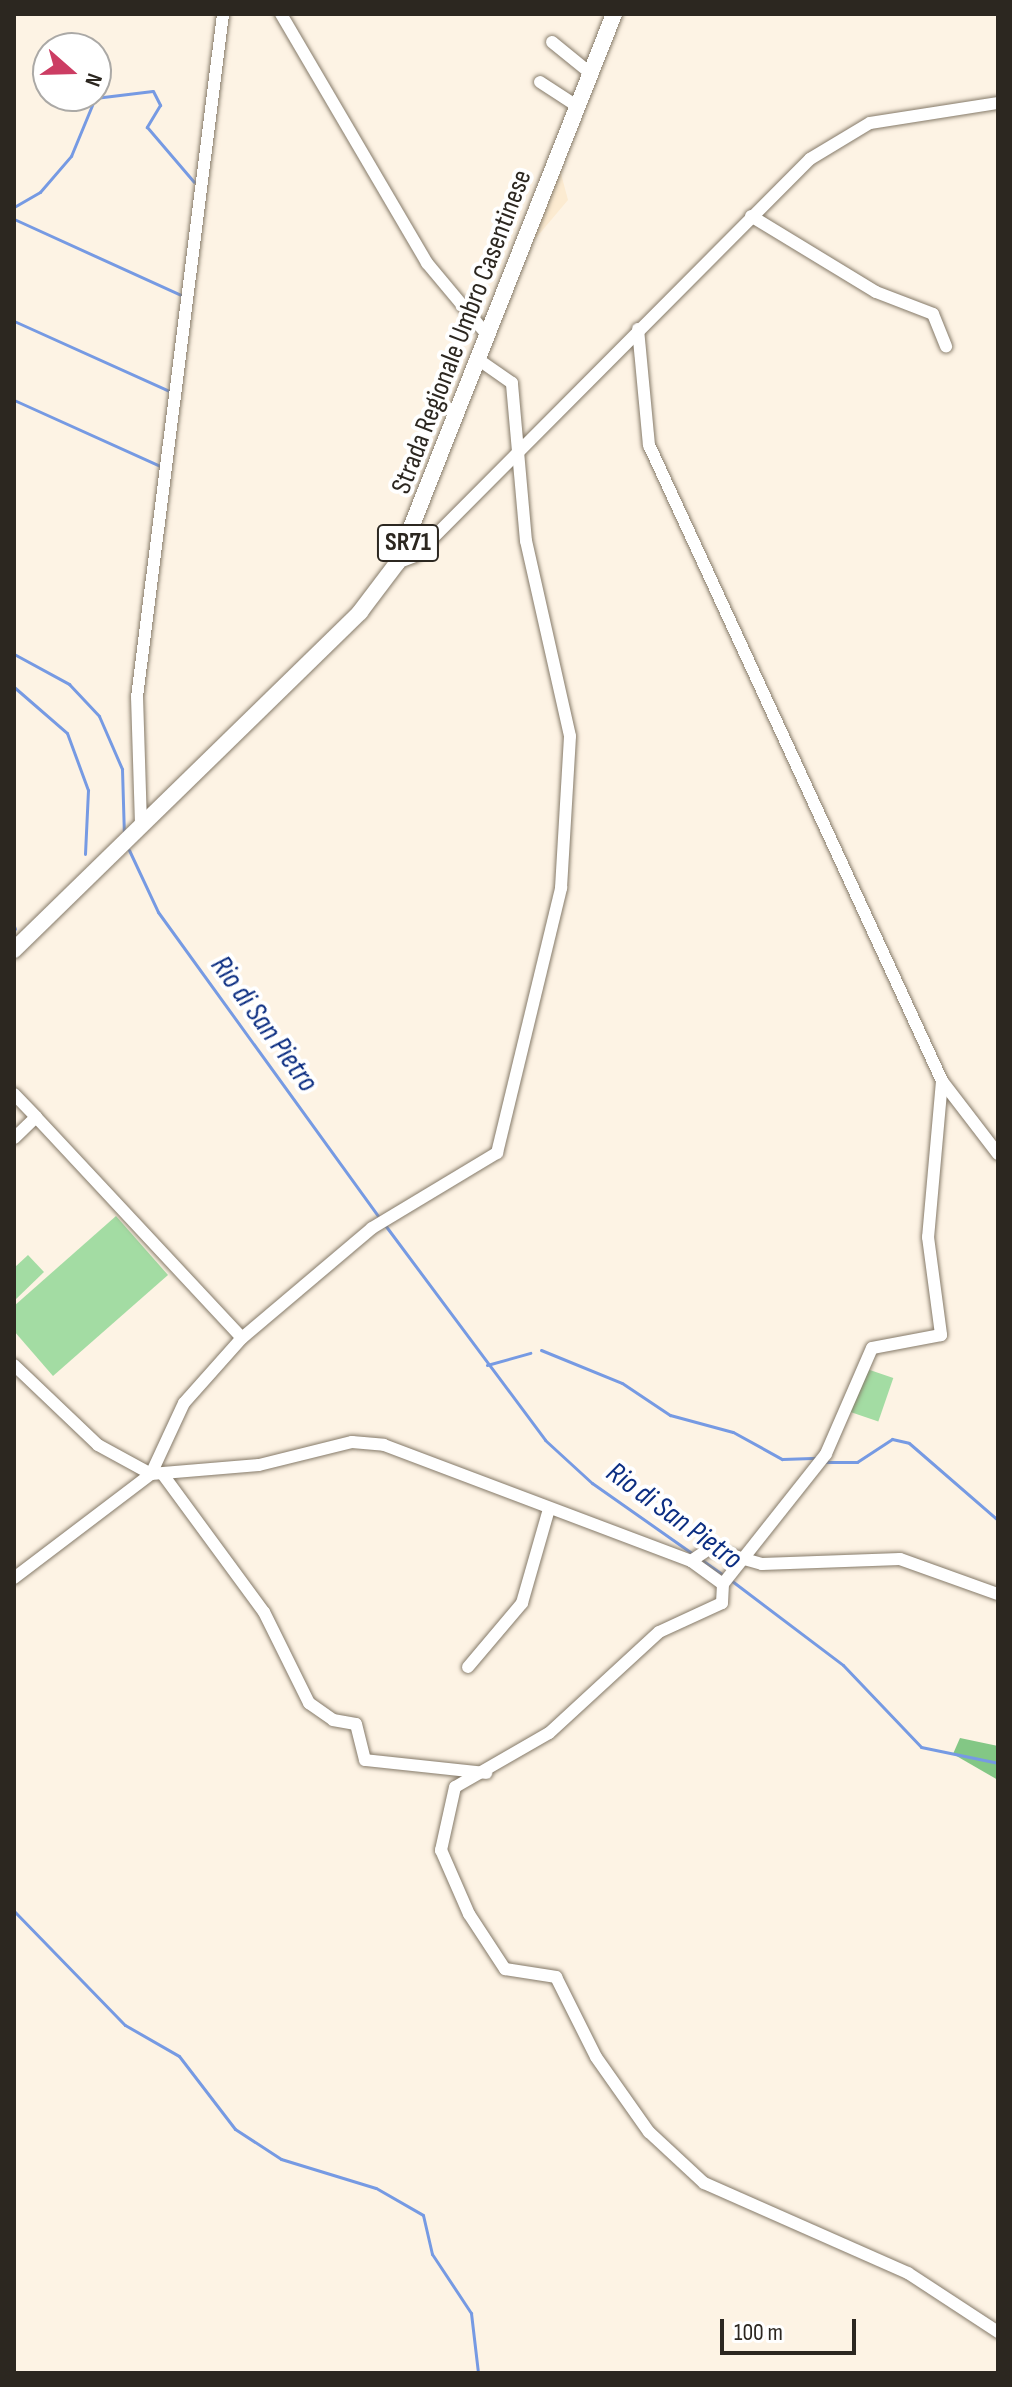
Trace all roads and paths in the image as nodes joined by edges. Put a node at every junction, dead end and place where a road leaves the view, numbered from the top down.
1 (223, 14) edge
2 (281, 14) edge
3 (614, 14) edge
4 (552, 42) dead end
5 (590, 73) junction
6 (540, 82) dead end
7 (998, 103) edge
8 (577, 106) junction
9 (751, 216) junction
10 (638, 329) junction
11 (488, 336) junction
12 (946, 346) dead end
13 (479, 360) junction
14 (514, 454) junction
15 (397, 563) junction
16 (141, 824) junction
17 (14, 950) edge
18 (942, 1081) junction
19 (14, 1094) edge
20 (36, 1117) junction
21 (14, 1138) edge
22 (998, 1154) edge
23 (242, 1338) junction
24 (14, 1365) edge
25 (158, 1475) junction
26 (549, 1509) junction
27 (746, 1560) junction
28 (691, 1561) junction
29 (14, 1578) edge
30 (723, 1584) junction
31 (998, 1594) edge
32 (468, 1667) dead end
33 (486, 1773) junction
34 (998, 2332) edge

1 - 16 street
2 - 11 street
3 - 5 main road, Strada Regionale Umbro Casentinese / SR71
4 - 5 street
5 - 8 main road, Strada Regionale Umbro Casentinese / SR71
6 - 8 street
7 - 9 street
8 - 11 main road, Strada Regionale Umbro Casentinese / SR71
9 - 10 street
9 - 12 street
10 - 14 street
10 - 18 street
11 - 13 main road, Strada Regionale Umbro Casentinese / SR71
13 - 14 street
13 - 15 main road, Strada Regionale Umbro Casentinese / SR71
14 - 15 street
14 - 23 street
15 - 16 main road, Strada Regionale Umbro Casentinese / SR71
16 - 17 main road, Strada Regionale Umbro Casentinese / SR71
18 - 22 street
18 - 27 street
19 - 20 street
20 - 21 street
20 - 23 street
23 - 25 street
24 - 25 street
25 - 26 street
25 - 29 street
25 - 33 street
26 - 28 street
26 - 32 street
27 - 28 street
27 - 30 street
27 - 31 street
28 - 30 street
30 - 33 street
33 - 34 street

